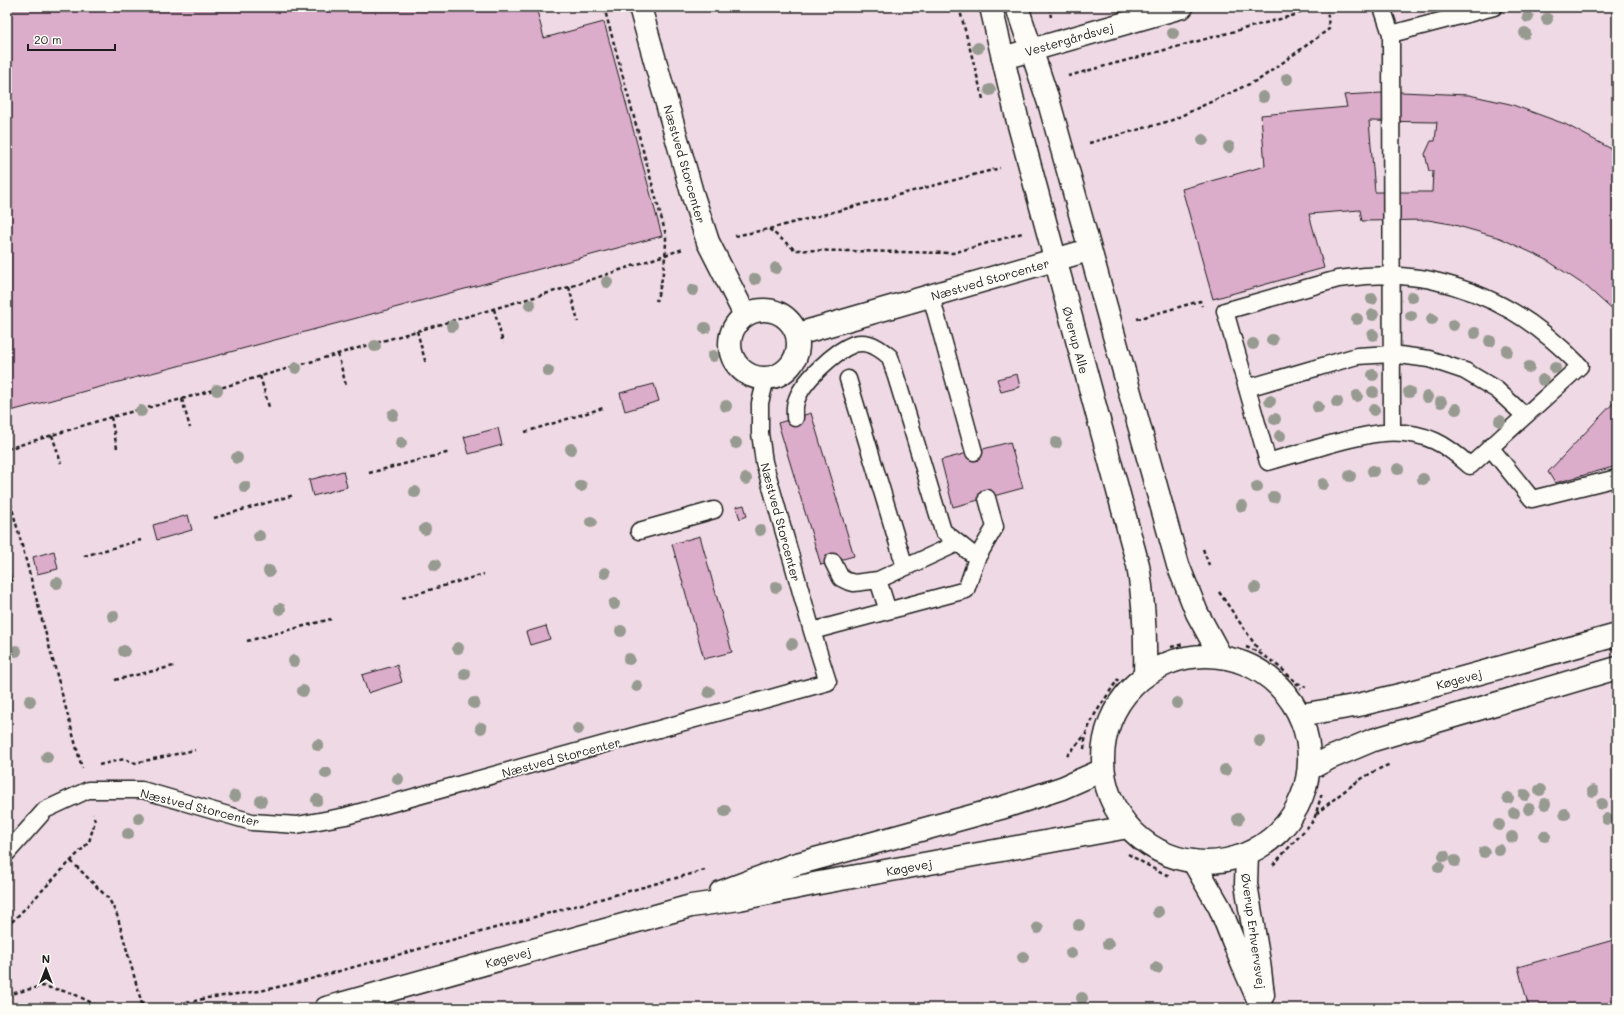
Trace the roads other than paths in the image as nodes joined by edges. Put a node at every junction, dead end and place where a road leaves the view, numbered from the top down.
1 (640, 7) edge
2 (991, 7) edge
3 (1017, 7) edge
4 (1182, 7) edge
5 (1382, 7) edge
6 (1494, 7) edge
7 (1391, 34) junction
8 (1032, 49) junction
9 (1003, 58) junction
10 (1089, 250) junction
11 (1054, 260) junction
12 (1392, 275) junction
13 (931, 296) junction
14 (745, 316) junction
15 (798, 334) junction
16 (1392, 354) junction
17 (766, 378) junction
18 (848, 379) dead end
19 (1246, 388) junction
20 (1525, 416) junction
21 (795, 418) dead end
22 (1392, 432) junction
23 (1490, 447) junction
24 (974, 452) dead end
25 (1617, 478) edge
26 (987, 498) dead end
27 (714, 510) dead end
28 (639, 531) dead end
29 (958, 543) junction
30 (977, 558) junction
31 (833, 562) dead end
32 (905, 567) junction
33 (878, 580) junction
34 (888, 611) junction
35 (812, 631) junction
36 (1617, 635) edge
37 (1216, 648) junction
38 (1145, 666) junction
39 (1617, 668) edge
40 (1300, 715) junction
41 (1309, 769) junction
42 (1094, 774) junction
43 (1128, 827) junction
44 (7, 853) edge
45 (1246, 854) junction
46 (1193, 861) junction
47 (691, 906) junction
48 (326, 1008) edge
49 (1263, 1008) edge

1 - 14 street, Næstved Storcenter
2 - 9 street, Øverup Alle
3 - 8 street
4 - 8 street, Vestergårdsvej
5 - 7 lane
6 - 7 lane
7 - 12 lane
8 - 9 street, Vestergårdsvej
8 - 10 street
9 - 11 street, Øverup Alle
10 - 11 street, Næstved Storcenter
10 - 37 street
11 - 13 street, Næstved Storcenter
11 - 38 street, Øverup Alle
12 - 16 lane
12 - 19 lane
12 - 20 lane
13 - 15 street, Næstved Storcenter
13 - 24 lane
14 - 15 street
14 - 17 street
15 - 17 street
16 - 19 lane
16 - 20 lane
16 - 22 lane
17 - 35 lane, Næstved Storcenter
18 - 32 lane
19 - 22 lane
20 - 23 lane
21 - 29 lane
22 - 23 lane
23 - 25 lane
26 - 30 lane
27 - 28 lane
29 - 30 lane
29 - 32 lane
30 - 34 lane
31 - 33 lane
32 - 33 lane
33 - 34 lane
34 - 35 lane
35 - 44 lane, Næstved Storcenter
36 - 40 street, Køgevej
37 - 38 street
37 - 40 street
38 - 42 street
39 - 41 street
40 - 41 street
41 - 45 street
42 - 43 street
42 - 47 street, Køgevej
43 - 46 street
43 - 47 street, Køgevej
45 - 46 street
45 - 49 street, Øverup Erhvervsvej
46 - 49 street, Øverup Erhvervsvej
47 - 48 street, Køgevej

